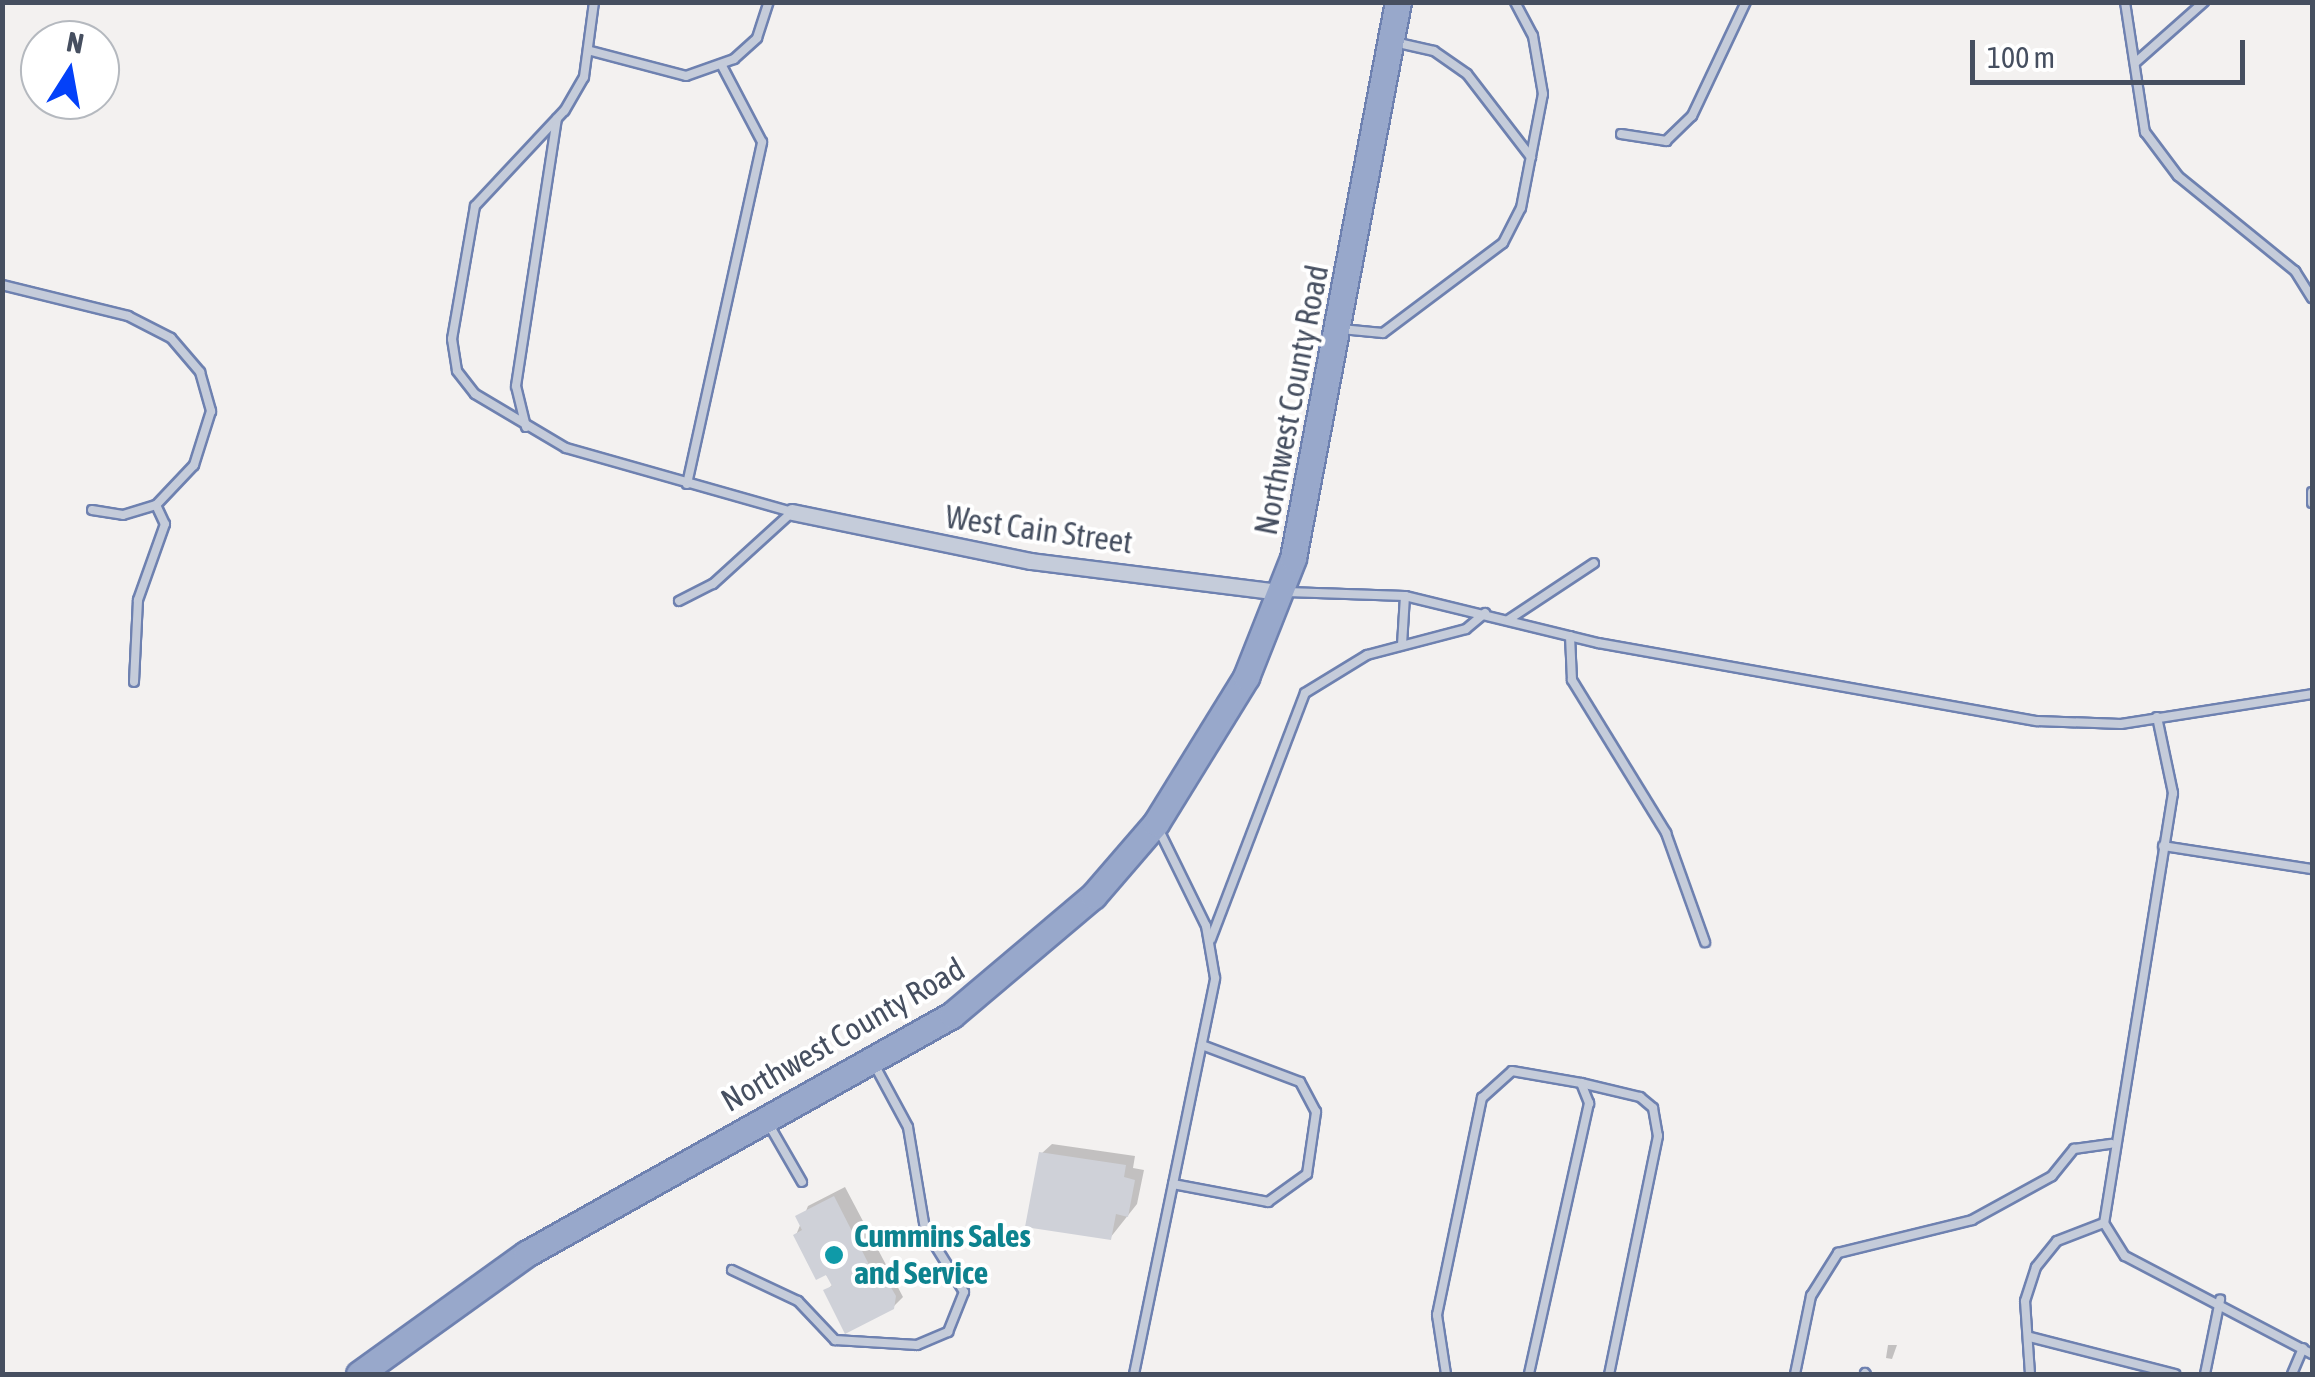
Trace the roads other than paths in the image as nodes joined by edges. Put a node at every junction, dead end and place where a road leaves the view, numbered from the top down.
1 (594, 2) edge
2 (769, 2) edge
3 (1398, 2) edge
4 (1514, 2) edge
5 (1746, 2) edge
6 (2125, 2) edge
7 (2204, 2) edge
8 (1392, 41) junction
9 (590, 51) junction
10 (2135, 63) junction
11 (721, 64) junction
12 (557, 119) junction
13 (1621, 134) dead end
14 (1531, 156) junction
15 (2, 284) edge
16 (2312, 298) edge
17 (1341, 329) junction
18 (526, 427) junction
19 (687, 484) junction
20 (2312, 492) edge
21 (2312, 502) edge
22 (156, 505) junction
23 (92, 510) dead end
24 (792, 512) junction
25 (1594, 563) dead end
26 (1281, 592) junction
27 (1405, 596) junction
28 (679, 602) dead end
29 (1486, 613) junction
30 (1508, 620) junction
31 (1570, 636) junction
32 (1402, 646) junction
33 (134, 682) dead end
34 (2312, 694) edge
35 (2157, 717) junction
36 (1156, 824) junction
37 (2163, 846) junction
38 (2312, 869) edge
39 (1211, 939) junction
40 (1706, 942) dead end
41 (1202, 1045) junction
42 (872, 1060) junction
43 (1581, 1083) junction
44 (766, 1119) junction
45 (2111, 1144) junction
46 (802, 1182) dead end
47 (1173, 1184) junction
48 (2104, 1223) junction
49 (732, 1270) dead end
50 (2220, 1300) junction
51 (2030, 1337) junction
52 (2302, 1348) junction
53 (2312, 1354) edge
54 (359, 1374) edge
55 (1134, 1374) edge
56 (1446, 1374) edge
57 (1529, 1374) edge
58 (1609, 1374) edge
59 (1794, 1374) edge
60 (2030, 1374) edge
61 (2175, 1374) edge
62 (2205, 1374) edge
63 (2292, 1374) edge

1 - 9 lane
2 - 11 lane
3 - 8 highway, Northwest County Road
4 - 14 lane
5 - 13 lane
6 - 10 lane
7 - 10 lane
8 - 14 lane
8 - 17 highway, Northwest County Road
9 - 11 lane
9 - 12 lane
10 - 16 lane
11 - 19 lane
12 - 18 lane
12 - 18 lane
14 - 17 lane
15 - 22 lane
17 - 26 highway, Northwest County Road
18 - 19 lane
19 - 24 lane
20 - 21 lane
22 - 23 lane
22 - 33 lane
24 - 26 street, West Cain Street
24 - 28 lane
25 - 30 lane
26 - 27 lane
26 - 36 highway, Northwest County Road
27 - 29 lane
27 - 32 lane
29 - 30 lane
29 - 32 lane
30 - 31 lane
31 - 35 lane
31 - 40 lane
32 - 39 lane
34 - 35 lane
35 - 37 lane
36 - 39 lane
36 - 42 highway, Northwest County Road
37 - 38 lane
37 - 45 lane
39 - 41 lane
41 - 47 lane
41 - 47 lane
42 - 44 highway, Northwest County Road
42 - 49 lane
43 - 56 lane
43 - 57 lane
43 - 58 lane
44 - 46 lane
44 - 54 highway, Northwest County Road
45 - 48 lane
45 - 59 lane
47 - 55 lane
48 - 50 lane
48 - 51 lane
50 - 52 lane
50 - 62 lane
51 - 60 lane
51 - 61 lane
52 - 53 lane
52 - 63 lane

